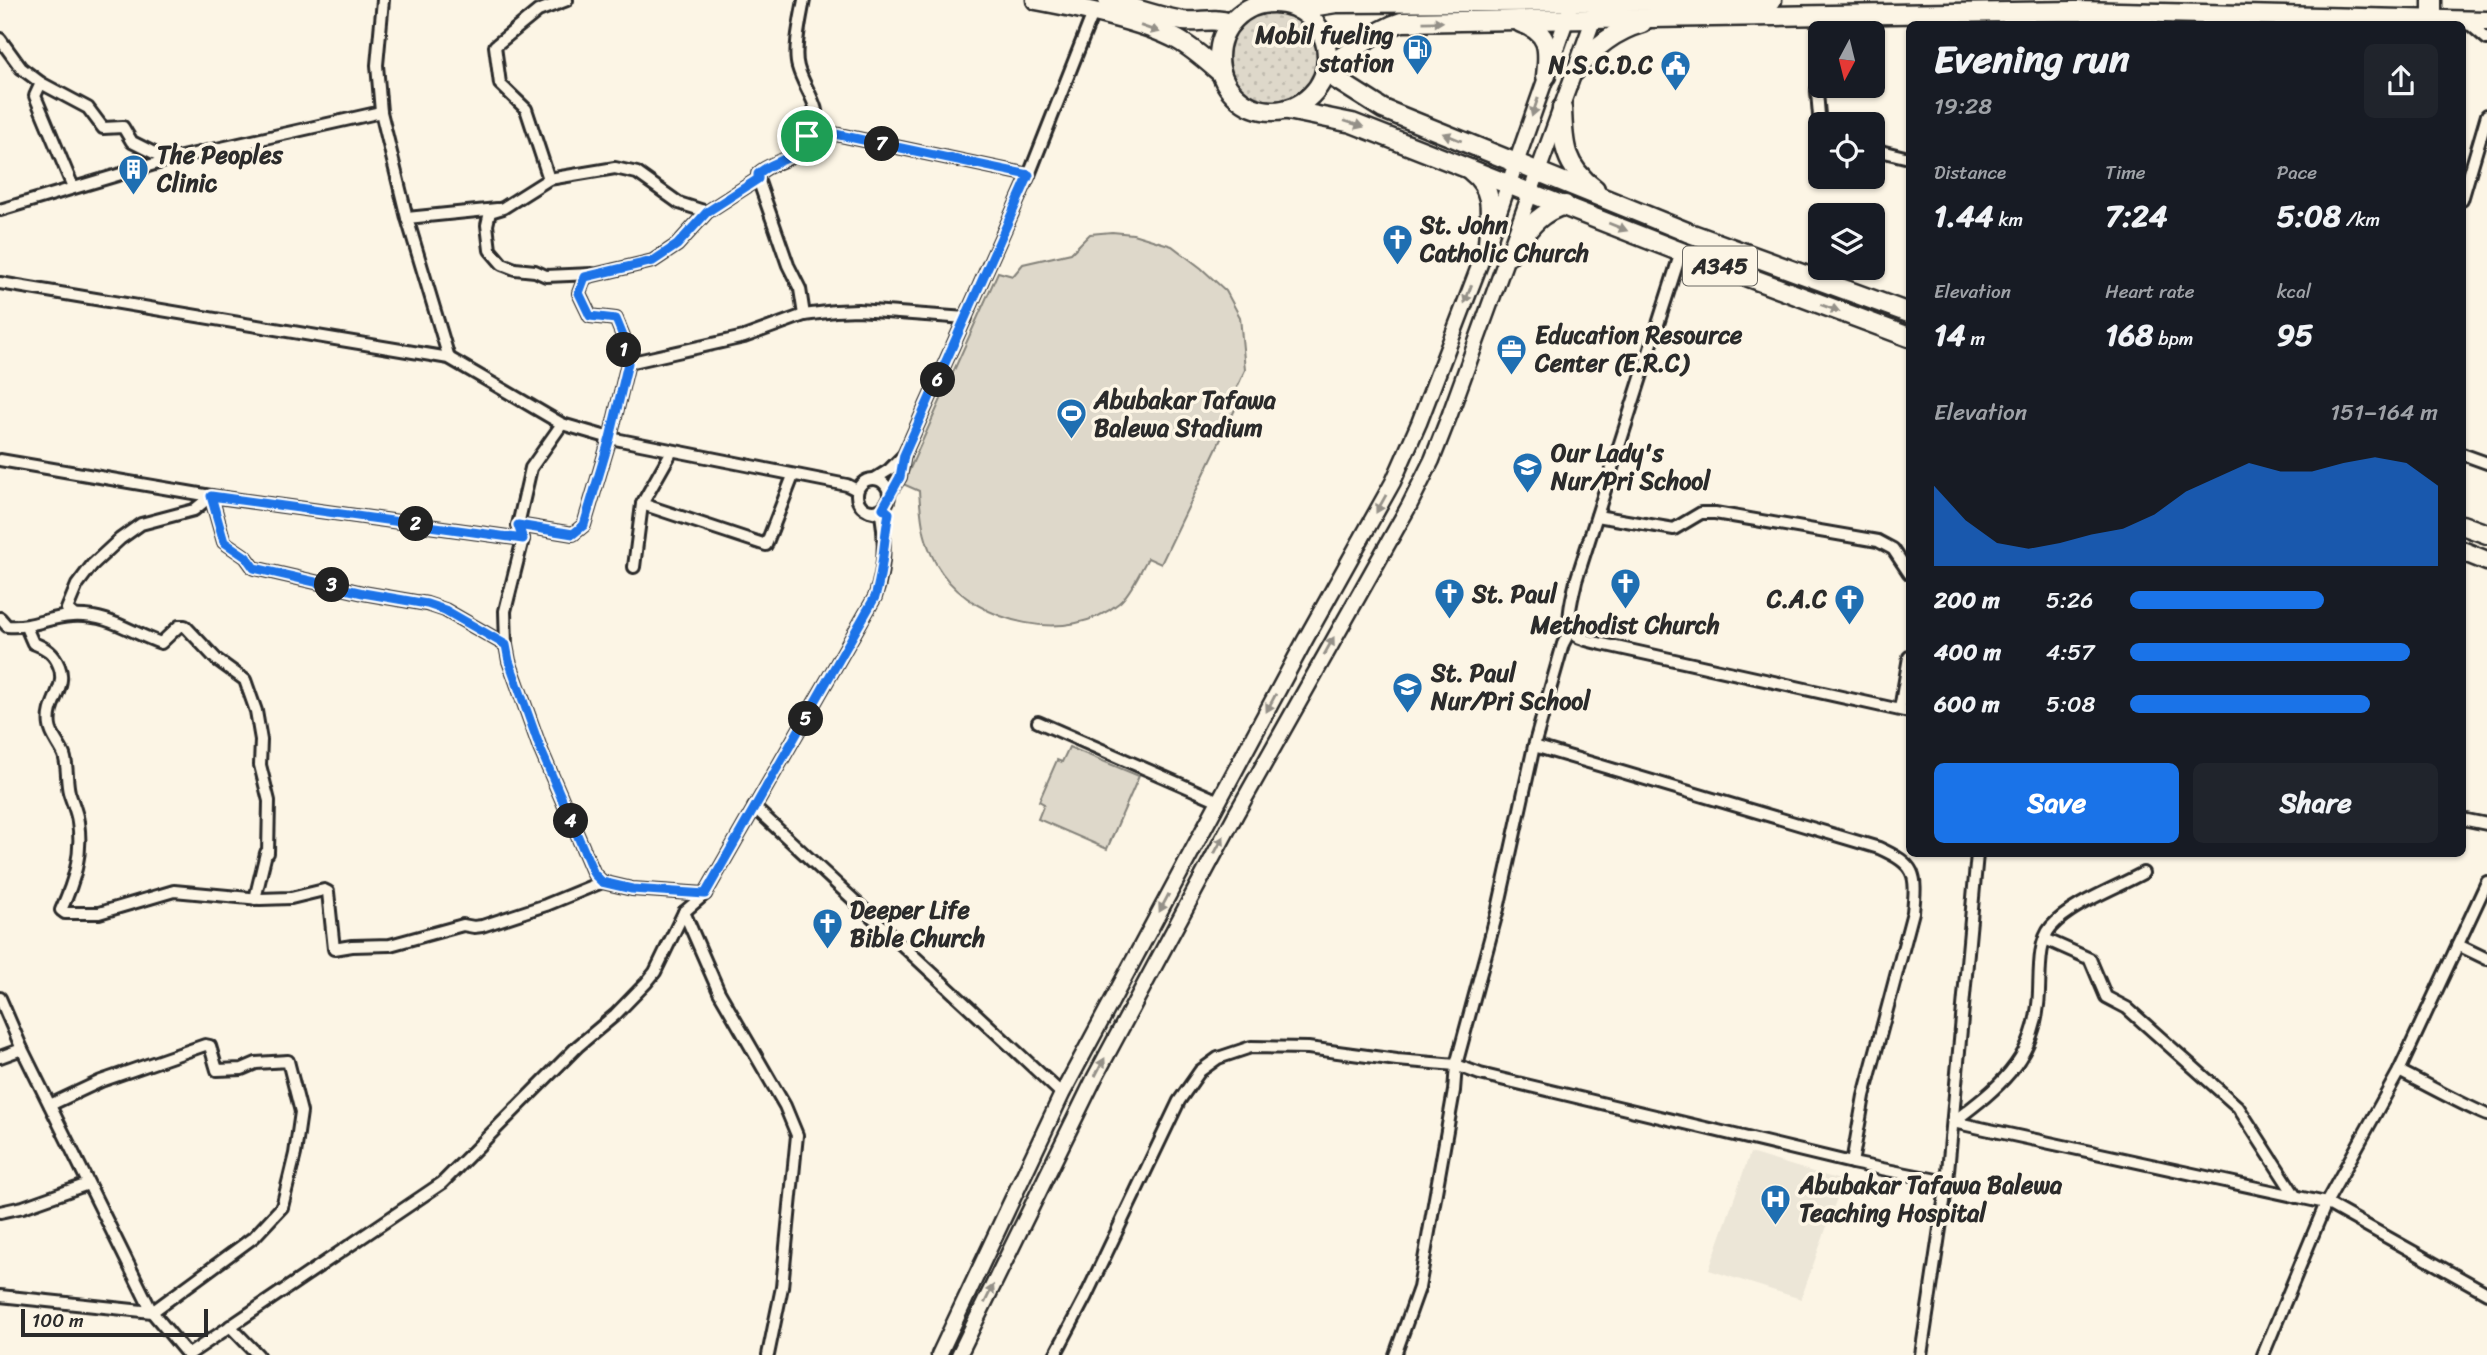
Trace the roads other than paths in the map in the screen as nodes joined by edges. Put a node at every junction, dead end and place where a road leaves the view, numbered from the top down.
1 (383, 0) edge
2 (568, 0) edge
3 (804, 0) edge
4 (1036, 0) edge
5 (1108, 0) edge
6 (1772, 0) edge
7 (2432, 0) edge
8 (1531, 1) edge
9 (1573, 1) edge
10 (1601, 1) edge
11 (1670, 1) edge
12 (1348, 2) edge
13 (1298, 9) junction
14 (1093, 13) junction
15 (1657, 19) junction
16 (1566, 20) junction
17 (1593, 20) junction
18 (2432, 20) junction
19 (1514, 21) junction
20 (1885, 21) edge
21 (2464, 21) joint
22 (2487, 21) edge
23 (1231, 23) junction
24 (1808, 23) edge
25 (2466, 23) edge
26 (0, 39) edge
27 (2487, 39) edge
28 (1327, 69) junction
29 (1575, 71) junction
30 (1221, 73) junction
31 (1546, 76) junction
32 (41, 83) junction
33 (1562, 108) junction
34 (1288, 110) junction
35 (381, 112) junction
36 (2487, 115) edge
37 (816, 130) junction
38 (1885, 152) edge
39 (1906, 157) edge
40 (168, 160) junction
41 (1516, 162) junction
42 (1465, 167) junction
43 (1540, 171) junction
44 (1029, 175) junction
45 (549, 178) junction
46 (758, 179) junction
47 (1507, 183) junction
48 (2466, 186) edge
49 (73, 187) junction
50 (1532, 192) junction
51 (1609, 200) junction
52 (1565, 205) junction
53 (503, 208) junction
54 (0, 209) edge
55 (707, 212) junction
56 (407, 218) junction
57 (1488, 243) junction
58 (1681, 252) junction
59 (1509, 255) junction
60 (605, 273) junction
61 (0, 283) edge
62 (1906, 312) edge
63 (804, 315) junction
64 (966, 318) junction
65 (1906, 336) edge
66 (449, 358) junction
67 (628, 363) junction
68 (562, 424) junction
69 (610, 438) junction
70 (672, 451) junction
71 (904, 455) junction
72 (2466, 455) edge
73 (0, 460) edge
74 (2487, 463) edge
75 (793, 476) junction
76 (876, 478) junction
77 (829, 483) junction
78 (857, 490) junction
79 (890, 492) junction
80 (211, 496) junction
81 (642, 504) junction
82 (865, 508) junction
83 (883, 508) junction
84 (1597, 516) junction
85 (518, 525) junction
86 (2466, 526) edge
87 (884, 533) junction
88 (2487, 534) edge
89 (523, 539) junction
90 (2466, 553) edge
91 (2487, 561) edge
92 (634, 566) dead end
93 (1906, 568) edge
94 (74, 615) junction
95 (0, 618) edge
96 (26, 627) junction
97 (1571, 629) junction
98 (506, 645) junction
99 (1905, 710) edge
100 (1038, 722) dead end
101 (1534, 746) junction
102 (1219, 801) junction
103 (754, 807) junction
104 (2466, 820) edge
105 (2487, 824) edge
106 (1977, 857) edge
107 (2143, 873) dead end
108 (602, 882) junction
109 (2487, 882) edge
110 (705, 894) junction
111 (255, 899) junction
112 (684, 912) junction
113 (2045, 939) junction
114 (2458, 945) junction
115 (2487, 959) edge
116 (0, 998) edge
117 (22, 1049) junction
118 (0, 1057) edge
119 (1456, 1065) junction
120 (2399, 1071) junction
121 (1062, 1094) junction
122 (50, 1105) junction
123 (1079, 1107) junction
124 (2487, 1115) edge
125 (1953, 1122) junction
126 (1852, 1163) junction
127 (1947, 1182) junction
128 (88, 1184) junction
129 (2295, 1197) junction
130 (2326, 1203) junction
131 (0, 1212) edge
132 (2487, 1293) edge
133 (0, 1296) edge
134 (152, 1311) junction
135 (230, 1326) junction
136 (188, 1355) edge
137 (258, 1355) edge
138 (768, 1355) edge
139 (939, 1355) edge
140 (959, 1355) edge
141 (1055, 1355) edge
142 (1395, 1355) edge
143 (1921, 1355) edge
144 (2263, 1355) edge

1 - 35 street
2 - 45 street
3 - 37 street
4 - 14 main road, A345
5 - 23 main road
6 - 11 main road
7 - 18 main road
8 - 9 main road
8 - 12 main road
9 - 10 main road
9 - 16 street
10 - 11 main road
10 - 17 street
12 - 13 main road
13 - 23 main road
13 - 28 main road
14 -> 30 main road, A345
14 - 44 street
15 - 17 main road
15 - 24 main road
15 - 29 main road
16 - 17 main road
16 - 19 main road
16 - 31 street
17 - 29 street
18 - 20 main road
18 - 21 main road
28 -> 19 main road
19 - 31 main road
21 - 22 main road
23 - 30 main road
25 - 27 street
26 - 32 street
28 - 34 main road
41 -> 28 main road, A345
29 - 33 street
30 - 34 main road, A345
31 -> 41 street
32 - 40 street
32 - 49 street
33 - 43 street
33 - 51 main road
34 -> 42 main road, A345
35 - 40 street
35 - 56 street
36 - 48 street
37 - 44 street
37 - 46 street
38 - 39 street
40 - 49 street
41 - 43 main road, A345
41 - 47 street
42 - 47 main road, A345
42 - 57 main road
43 - 50 street
43 - 51 main road, A345
44 - 64 street
45 - 53 street
45 - 55 street
46 - 55 street
46 - 63 street
47 - 50 main road, A345
47 - 57 street
49 - 54 street
50 - 52 main road, A345
50 - 59 street
51 - 62 main road, A345
52 -> 58 main road, A345
52 - 59 main road
53 - 56 street
53 - 60 street
55 - 60 street
56 - 66 street
57 -> 102 street
58 -> 65 main road, A345
58 - 84 street
123 -> 59 street
60 - 67 street
61 - 66 street
63 - 64 street
63 - 67 street
64 - 71 street
66 - 68 street
67 - 69 street
68 - 69 street
68 - 85 street
69 - 70 street
69 - 85 street
70 - 75 street
70 - 81 street
71 - 76 street
71 - 79 street
72 - 74 street
73 - 80 street
75 - 77 street
75 - 81 street
76 - 78 street
76 - 79 street
77 - 78 street
77 - 82 street
78 - 82 street
79 - 83 street
80 - 89 street
80 - 94 street
80 - 98 street
81 - 92 street
82 - 83 street
82 - 87 street
83 - 87 street
84 - 93 street
84 - 97 street
85 - 89 street
86 - 88 main road
87 - 103 street
89 - 98 street
90 - 91 main road
94 - 96 street
94 - 111 street
95 - 96 street
96 - 111 street
97 - 99 street
97 - 101 street
98 - 108 street
100 - 102 street
101 - 119 street
101 - 126 street
102 -> 121 street
103 - 110 street
103 - 121 street
104 - 105 street
106 - 125 street
107 - 113 street
108 - 110 street
108 - 111 street
109 - 114 street
110 - 112 street
112 - 135 street
112 - 138 street
113 - 125 street
113 - 129 street
114 - 115 street
114 - 120 street
116 - 117 street
117 - 118 street
117 - 122 street
119 - 126 street
119 - 141 street
119 - 142 street
120 - 124 street
120 - 130 street
121 - 123 street
121 - 139 street
122 - 128 street
122 - 134 street
140 -> 123 street
125 - 127 street
125 - 129 street
126 - 127 street
127 - 143 street
128 - 131 street
128 - 134 street
129 - 130 street
130 - 132 street
130 - 144 street
133 - 134 street
134 - 136 street
135 - 136 street
135 - 137 street

